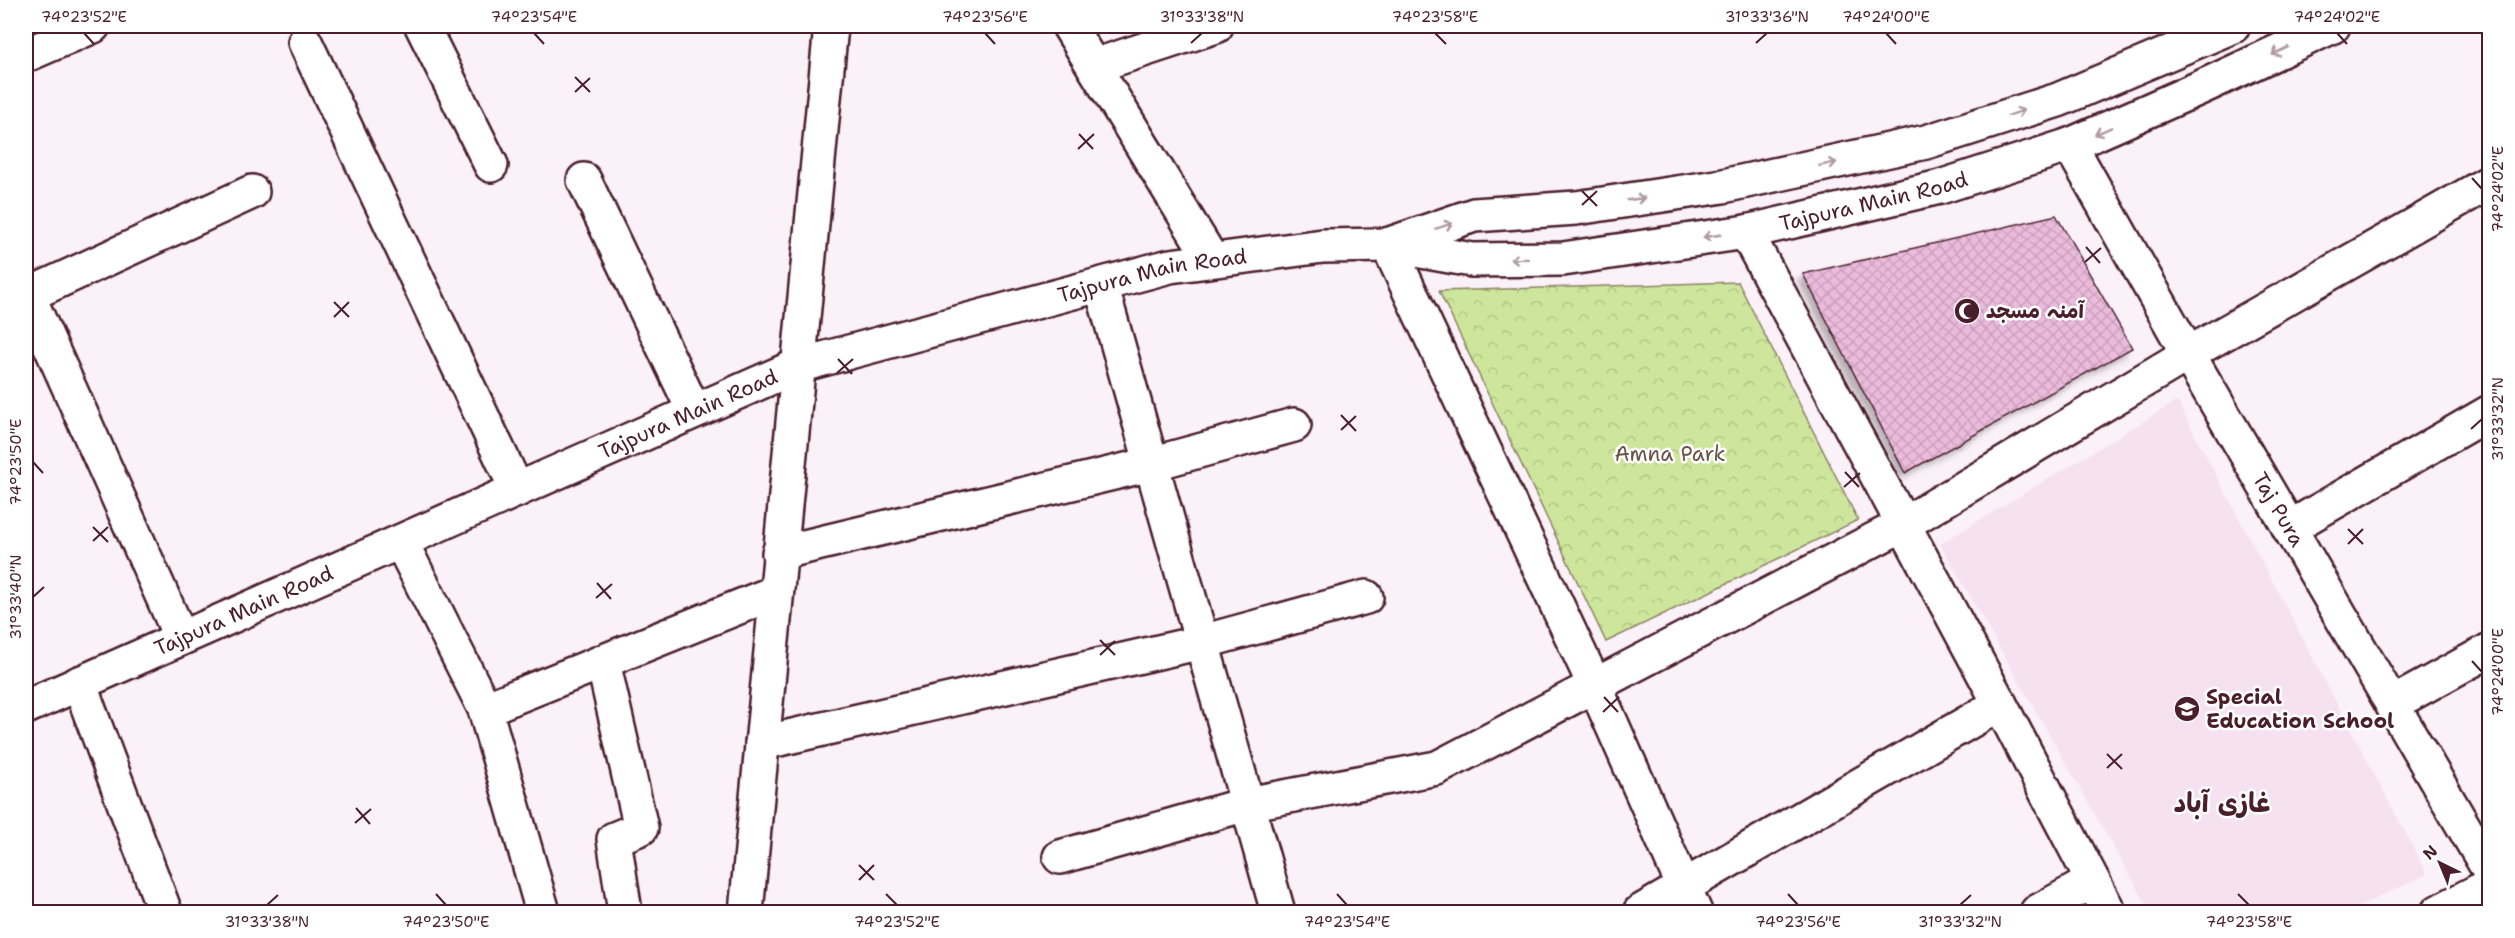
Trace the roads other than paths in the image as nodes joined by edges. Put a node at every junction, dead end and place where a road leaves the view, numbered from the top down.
1 (93, 26) edge
2 (422, 26) edge
3 (831, 26) edge
4 (1069, 26) edge
5 (1216, 26) edge
6 (2234, 26) edge
7 (2333, 26) edge
8 (305, 42) dead end
9 (26, 55) edge
10 (1094, 66) junction
11 (2070, 145) junction
12 (491, 165) dead end
13 (584, 180) dead end
14 (2490, 182) edge
15 (252, 192) dead end
16 (1746, 231) junction
17 (1388, 245) junction
18 (1212, 260) junction
19 (1101, 285) junction
20 (27, 293) edge
21 (2188, 354) junction
22 (797, 366) junction
23 (694, 411) junction
24 (2490, 412) edge
25 (1294, 425) dead end
26 (1151, 464) junction
27 (517, 490) junction
28 (1904, 524) junction
29 (2289, 528) junction
30 (401, 542) junction
31 (780, 553) junction
32 (776, 592) junction
33 (1366, 597) dead end
34 (181, 638) junction
35 (1202, 642) junction
36 (2490, 650) edge
37 (603, 662) junction
38 (79, 683) junction
39 (1594, 684) junction
40 (2000, 704) junction
41 (2392, 704) junction
42 (26, 707) edge
43 (485, 709) junction
44 (762, 743) junction
45 (1247, 804) junction
46 (1060, 857) dead end
47 (2490, 872) edge
48 (2091, 882) junction
49 (2490, 885) edge
50 (1690, 900) edge
51 (165, 912) edge
52 (543, 912) edge
53 (626, 912) edge
54 (746, 912) edge
55 (1278, 912) edge
56 (1640, 912) edge
57 (2037, 912) edge
58 (2109, 912) edge
59 (2438, 912) edge

1 - 9 street
2 - 12 street
3 - 22 street
4 - 10 street
5 - 10 street
17 -> 6 street, Tajpura Main Road
7 -> 11 street, Tajpura Main Road
8 - 27 street
10 - 18 street
11 - 16 street, Tajpura Main Road
11 - 21 street, Taj Pura
13 - 23 street
14 - 21 street
15 - 20 street
16 -> 17 street, Tajpura Main Road
16 - 28 street
17 - 18 street, Tajpura Main Road
17 - 39 street
18 - 19 street, Tajpura Main Road
19 - 22 street, Tajpura Main Road
19 - 26 street
20 - 34 street
21 - 28 street
21 - 29 street, Taj Pura
22 - 23 street, Tajpura Main Road
22 - 31 street
23 - 27 street, Tajpura Main Road
24 - 29 street
25 - 26 street
26 - 31 street
26 - 35 street
27 - 30 street, Tajpura Main Road
28 - 39 street
28 - 40 street
29 - 41 street, Taj Pura
30 - 34 street, Tajpura Main Road
30 - 43 street
31 - 32 street
32 - 37 street
32 - 44 street
33 - 35 street
34 - 38 street, Tajpura Main Road
35 - 44 street
35 - 45 street
36 - 41 street
37 - 43 street
37 - 53 street
38 - 42 street, Tajpura Main Road
38 - 51 street
39 - 45 street
39 - 50 street
40 - 48 street
40 - 50 street
41 - 47 street, Taj Pura
43 - 52 street
44 - 54 street
45 - 46 street
45 - 55 street
48 - 57 street
48 - 58 street
49 - 59 street
50 - 56 street

